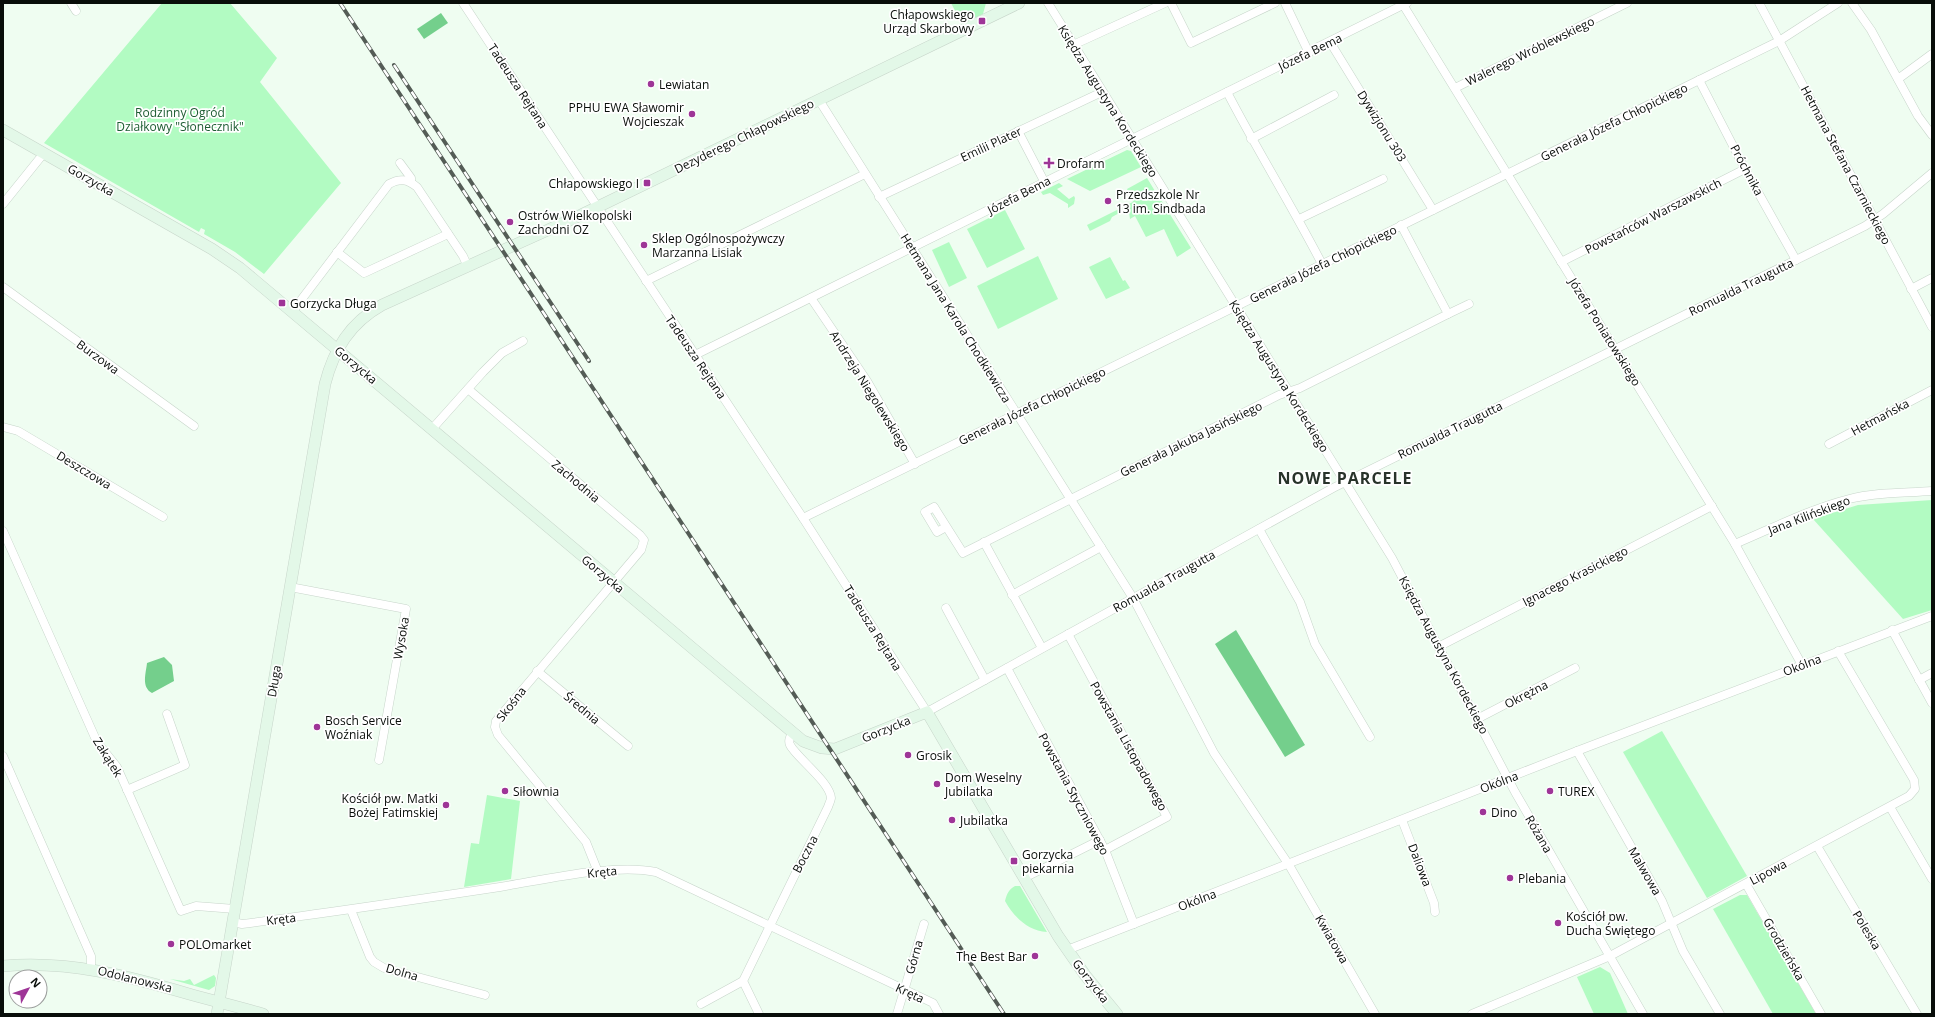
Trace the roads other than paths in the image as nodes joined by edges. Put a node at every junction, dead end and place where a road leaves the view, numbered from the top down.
1 (71, 3) edge
2 (463, 3) edge
3 (1019, 3) edge
4 (1048, 3) edge
5 (1166, 3) edge
6 (1171, 3) edge
7 (1275, 3) edge
8 (1285, 3) edge
9 (1628, 3) edge
10 (1759, 3) edge
11 (1838, 3) edge
12 (1852, 3) edge
13 (1404, 4) edge
14 (76, 11) dead end
15 (1779, 41) junction
16 (1330, 42) junction
17 (1073, 45) junction
18 (1309, 53) junction
19 (1932, 54) edge
20 (1898, 79) junction
21 (1699, 80) junction
22 (1455, 88) junction
23 (1102, 92) junction
24 (1226, 92) junction
25 (1334, 95) dead end
26 (819, 100) junction
27 (3, 130) edge
28 (1018, 131) junction
29 (1932, 135) edge
30 (1132, 139) junction
31 (1251, 139) junction
32 (44, 153) junction
33 (400, 163) dead end
34 (1745, 169) junction
35 (1932, 173) edge
36 (865, 174) junction
37 (1506, 174) junction
38 (1383, 179) dead end
39 (411, 182) junction
40 (1044, 183) junction
41 (880, 197) junction
42 (3, 204) edge
43 (597, 207) junction
44 (1433, 210) junction
45 (1299, 219) junction
46 (1875, 220) junction
47 (1401, 225) junction
48 (448, 234) junction
49 (912, 249) junction
50 (337, 252) junction
51 (1796, 260) junction
52 (1561, 262) junction
53 (1322, 264) junction
54 (468, 266) junction
55 (1932, 278) edge
56 (646, 281) junction
57 (3, 287) edge
58 (1911, 289) junction
59 (811, 298) junction
60 (1469, 304) dead end
61 (1236, 306) junction
62 (292, 312) junction
63 (1448, 314) junction
64 (1932, 327) edge
65 (523, 341) dead end
66 (1615, 348) junction
67 (337, 349) junction
68 (695, 355) junction
69 (468, 389) junction
70 (1932, 390) edge
71 (1289, 391) junction
72 (1016, 414) junction
73 (194, 426) dead end
74 (3, 427) edge
75 (432, 429) junction
76 (1829, 444) dead end
77 (915, 464) junction
78 (1344, 482) junction
79 (1932, 491) edge
80 (1070, 499) junction
81 (1712, 506) junction
82 (163, 517) dead end
83 (803, 518) junction
84 (946, 527) dead end
85 (1259, 529) junction
86 (3, 531) edge
87 (5, 541) edge
88 (984, 542) junction
89 (1735, 544) junction
90 (1101, 547) junction
91 (614, 582) junction
92 (290, 587) junction
93 (1012, 595) junction
94 (1133, 598) junction
95 (946, 608) dead end
96 (1932, 616) edge
97 (1892, 630) junction
98 (1068, 634) junction
99 (1438, 646) junction
100 (1042, 648) junction
101 (1838, 651) junction
102 (1802, 665) junction
103 (1007, 668) junction
104 (1575, 668) dead end
105 (537, 671) junction
106 (1932, 673) edge
107 (985, 680) junction
108 (1919, 680) junction
109 (1932, 702) edge
110 (927, 712) junction
111 (167, 714) dead end
112 (1477, 719) junction
113 (792, 733) junction
114 (1370, 737) dead end
115 (628, 746) dead end
116 (1577, 751) junction
117 (3, 756) edge
118 (379, 760) dead end
119 (1508, 779) junction
120 (127, 790) junction
121 (1890, 807) junction
122 (1402, 820) junction
123 (1100, 840) junction
124 (1817, 846) junction
125 (1105, 850) junction
126 (1289, 864) junction
127 (598, 872) junction
128 (1024, 878) junction
129 (1932, 879) edge
130 (1746, 884) junction
131 (235, 909) junction
132 (352, 910) junction
133 (1435, 912) dead end
134 (233, 922) junction
135 (924, 924) dead end
136 (1134, 924) junction
137 (1672, 924) junction
138 (768, 927) junction
139 (1067, 950) junction
140 (1610, 956) junction
141 (3, 966) edge
142 (92, 969) junction
143 (743, 981) junction
144 (905, 990) junction
145 (485, 995) dead end
146 (219, 1002) junction
147 (701, 1004) dead end
148 (217, 1014) edge
149 (263, 1014) edge
150 (759, 1014) edge
151 (897, 1014) edge
152 (939, 1014) edge
153 (1117, 1014) edge
154 (1375, 1014) edge
155 (1472, 1014) edge
156 (1643, 1014) edge
157 (1720, 1014) edge
158 (1821, 1014) edge
159 (1917, 1014) edge

1 - 14 street
2 - 43 street, Tadeusza Rejtana
3 - 26 street, Dezyderego Chłapowskiego
4 - 17 street, Księdza Augustyna Kordeckiego
5 - 17 street
6 - 7 street
8 - 18 street
9 - 22 street, Walerego Wróblewskiego
10 - 15 street, Hetmana Stefana Czarnieckiego
11 - 15 street, Generała Józefa Chłopickiego
12 - 20 street
13 - 16 street, Józefa Bema
13 - 22 street, Józefa Poniatowskiego
15 - 21 street, Generała Józefa Chłopickiego
15 - 46 street, Hetmana Stefana Czarnieckiego
16 - 18 street, Józefa Bema
16 - 44 street, Dywizjonu 303
17 - 23 street, Księdza Augustyna Kordeckiego
18 - 24 street, Józefa Bema
19 - 20 street
20 - 29 street
21 - 34 street, Próchnika
21 - 37 street, Generała Józefa Chłopickiego
22 - 37 street, Józefa Poniatowskiego
23 - 28 street, Emilii Plater
23 - 30 street, Księdza Augustyna Kordeckiego
24 - 30 street, Józefa Bema
24 - 31 street
25 - 31 street
26 - 36 street, Hetmana Jana Karola Chodkiewicza
26 - 43 street, Dezyderego Chłapowskiego
27 - 32 street, Gorzycka
28 - 40 street
28 - 41 street, Emilii Plater
30 - 40 street, Józefa Bema
30 - 61 street, Księdza Augustyna Kordeckiego
31 - 45 street
32 - 42 street
32 - 62 street, Gorzycka
33 - 39 street
34 - 51 street, Próchnika
34 - 52 street, Powstańców Warszawskich
35 - 46 street, Romualda Traugutta
36 - 41 street, Hetmana Jana Karola Chodkiewicza
36 - 56 street
37 - 44 street, Generała Józefa Chłopickiego
37 - 52 street, Józefa Poniatowskiego
38 - 45 street
39 - 48 street
39 - 50 street
40 - 49 street, Józefa Bema
41 - 49 street, Hetmana Jana Karola Chodkiewicza
43 - 54 street, Dezyderego Chłapowskiego
43 - 56 street, Tadeusza Rejtana
44 - 47 street, Generała Józefa Chłopickiego
45 - 53 street
46 - 51 street, Romualda Traugutta
46 - 58 street, Hetmana Stefana Czarnieckiego
47 - 53 street, Generała Józefa Chłopickiego
47 - 63 street
48 - 50 street
48 - 54 street
49 - 59 street, Józefa Bema
49 - 72 street, Hetmana Jana Karola Chodkiewicza
50 - 62 street
51 - 66 street, Romualda Traugutta
52 - 66 street, Józefa Poniatowskiego
53 - 61 street, Generała Józefa Chłopickiego
54 - 67 street, Dezyderego Chłapowskiego
55 - 58 street
56 - 68 street, Tadeusza Rejtana
57 - 73 street, Burzowa
58 - 64 street, Hetmana Stefana Czarnieckiego
59 - 68 street, Józefa Bema
59 - 77 street, Andrzeja Niegolewskiego
60 - 63 street, Generała Jakuba Jasińskiego
61 - 71 street, Księdza Augustyna Kordeckiego
61 - 72 street, Generała Józefa Chłopickiego
62 - 67 street, Gorzycka
63 - 71 street, Generała Jakuba Jasińskiego
65 - 69 street
66 - 78 street, Romualda Traugutta
66 - 81 street, Józefa Poniatowskiego
67 - 75 street, Gorzycka
67 - 92 street, Długa
68 - 83 street, Tadeusza Rejtana
69 - 75 street
69 - 91 street, Zachodnia
70 - 76 street, Hetmańska
71 - 78 street, Księdza Augustyna Kordeckiego
71 - 80 street, Generała Jakuba Jasińskiego
72 - 77 street, Generała Józefa Chłopickiego
72 - 80 street, Hetmana Jana Karola Chodkiewicza
74 - 82 street, Deszczowa
75 - 91 street, Gorzycka
77 - 83 street, Generała Józefa Chłopickiego
78 - 85 street, Romualda Traugutta
78 - 99 street, Księdza Augustyna Kordeckiego
79 - 89 street, Jana Kilińskiego
80 - 88 street, Generała Jakuba Jasińskiego
80 - 90 street, Hetmana Jana Karola Chodkiewicza
81 - 89 street, Józefa Poniatowskiego
81 - 99 street, Ignacego Krasickiego
83 - 110 street, Tadeusza Rejtana
84 - 88 street, Generała Jakuba Jasińskiego
85 - 94 street, Romualda Traugutta
85 - 114 street
86 - 87 street, Zakątek
87 - 120 street, Zakątek
88 - 93 street
89 - 102 street, Józefa Poniatowskiego
90 - 93 street
90 - 94 street, Hetmana Jana Karola Chodkiewicza
91 - 105 street, Skośna
91 - 113 street, Gorzycka
92 - 118 street, Wysoka
92 - 131 street, Długa
93 - 100 street
94 - 98 street, Romualda Traugutta
94 - 126 street, Hetmana Jana Karola Chodkiewicza
95 - 107 street
96 - 97 street, Okólna
97 - 101 street, Okólna
97 - 108 street
98 - 100 street, Romualda Traugutta
98 - 125 street, Powstania Listopadowego
99 - 112 street, Księdza Augustyna Kordeckiego
100 - 103 street, Romualda Traugutta
101 - 102 street, Okólna
101 - 121 street, Lipowa
102 - 116 street, Okólna
103 - 107 street, Romualda Traugutta
103 - 123 street, Powstania Styczniowego
104 - 112 street, Okrężna
105 - 115 street, Średnia
105 - 127 street, Skośna
106 - 108 street
107 - 110 street, Romualda Traugutta
108 - 109 street
110 - 113 street, Gorzycka
110 - 128 street, Gorzycka
111 - 120 street
112 - 119 street, Księdza Augustyna Kordeckiego
113 - 138 street, Boczna
116 - 119 street, Okólna
116 - 137 street, Malwowa
117 - 142 street
119 - 122 street, Okólna
119 - 140 street, Różana
120 - 131 street, Zakątek
121 - 124 street, Lipowa
121 - 129 street
122 - 126 street, Okólna
122 - 133 street, Daliowa
123 - 125 street, Powstania Styczniowego
123 - 128 street
124 - 130 street, Lipowa
124 - 159 street, Poleska
125 - 136 street, Powstania Styczniowego
126 - 136 street, Okólna
126 - 154 street, Kwiatowa
127 - 132 street, Kręta
127 - 138 street, Kręta
128 - 139 street, Gorzycka
130 - 137 street, Lipowa
130 - 158 street, Grodzieńska
131 - 134 street, Długa
132 - 134 street, Kręta
132 - 145 street, Dolna
134 - 146 street, Długa
135 - 144 street, Górna
136 - 139 street, Okólna
137 - 140 street, Lipowa
137 - 157 street, Malwowa
138 - 143 street, Boczna
138 - 144 street, Kręta
139 - 153 street, Gorzycka
140 - 155 street, Lipowa
140 - 156 street, Różana
141 - 142 street, Odolanowska
142 - 146 street, Odolanowska
143 - 147 street
143 - 150 street
144 - 151 street, Górna
144 - 152 street, Kręta
146 - 148 street, Długa
146 - 149 street, Odolanowska

